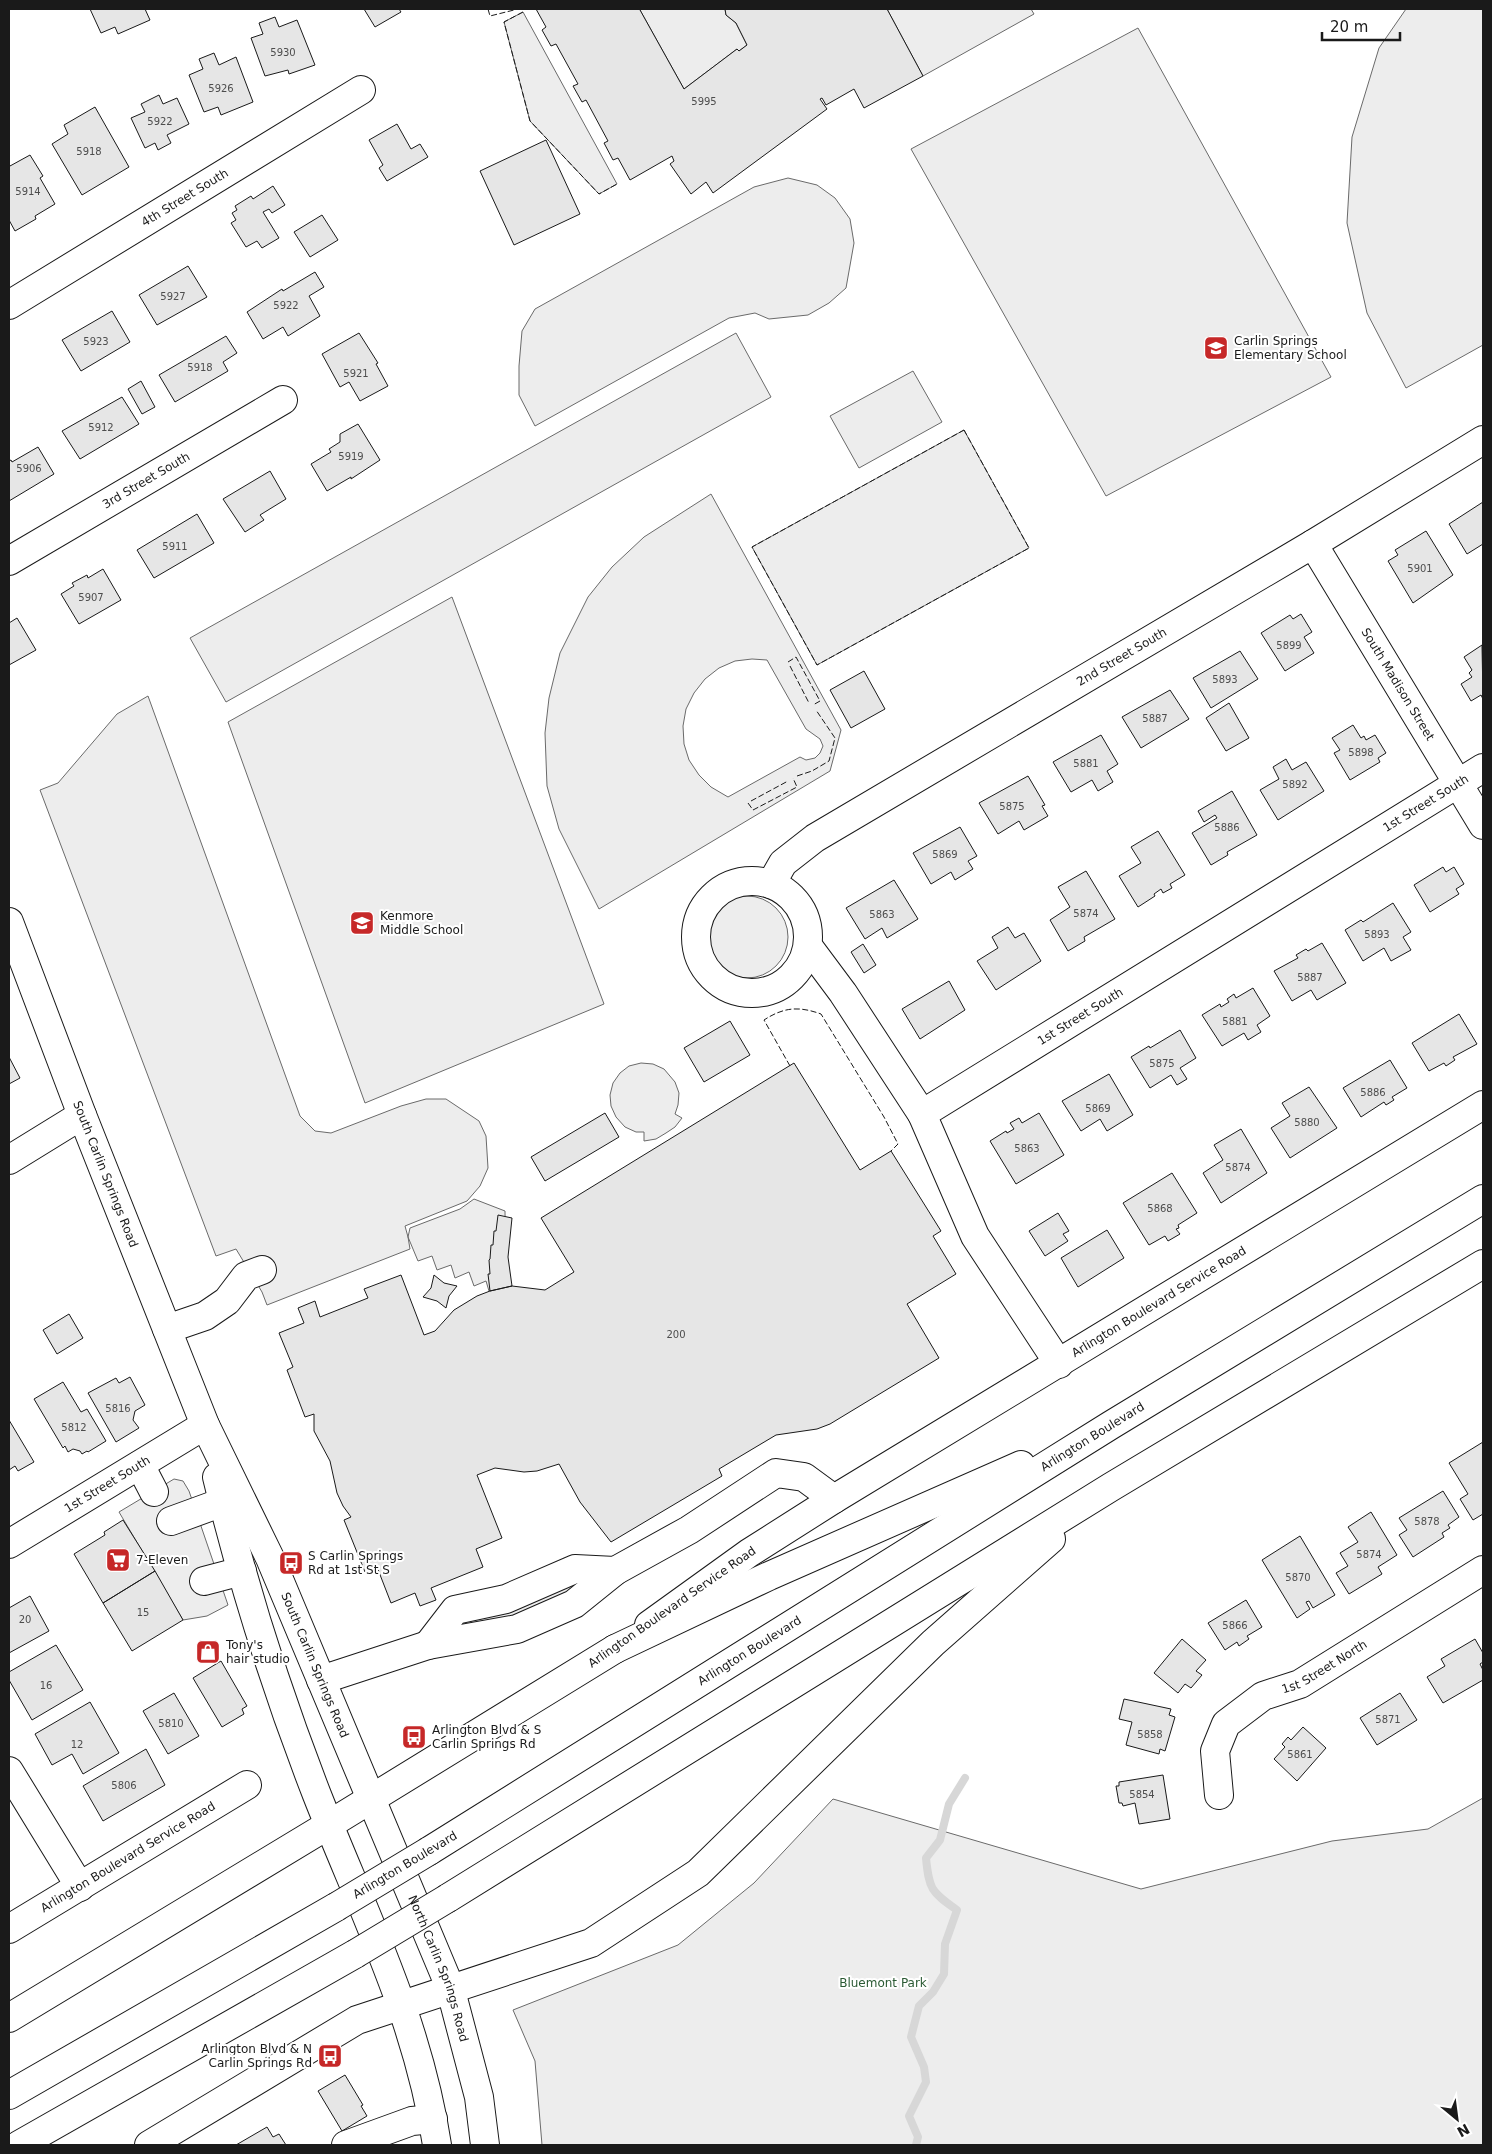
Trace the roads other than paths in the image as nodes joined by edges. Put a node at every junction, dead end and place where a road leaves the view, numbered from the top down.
1 (360, 90) dead end
2 (9, 305) edge
3 (283, 400) dead end
4 (1483, 440) edge
5 (1313, 544) junction
6 (9, 561) edge
7 (1483, 768) edge
8 (1458, 784) junction
9 (1483, 825) edge
10 (771, 884) junction
11 (9, 922) edge
12 (808, 946) junction
13 (1483, 1106) edge
14 (922, 1114) junction
15 (82, 1115) junction
16 (9, 1160) edge
17 (1483, 1198) edge
18 (1483, 1264) edge
19 (262, 1270) dead end
20 (167, 1329) junction
21 (1059, 1364) junction
22 (205, 1425) junction
23 (1111, 1425) junction
24 (140, 1464) junction
25 (1111, 1487) junction
26 (154, 1492) dead end
27 (834, 1499) junction
28 (223, 1502) junction
29 (171, 1521) dead end
30 (9, 1544) edge
31 (1483, 1570) edge
32 (242, 1571) junction
33 (204, 1581) dead end
34 (263, 1638) junction
35 (615, 1649) junction
36 (321, 1680) junction
37 (9, 1771) edge
38 (247, 1785) dead end
39 (1219, 1795) dead end
40 (371, 1799) junction
41 (330, 1824) junction
42 (80, 1887) junction
43 (9, 1929) edge
44 (450, 1988) junction
45 (402, 2003) junction
46 (9, 2018) edge
47 (9, 2095) edge
48 (433, 2119) junction
49 (19, 2145) edge
50 (149, 2145) edge
51 (346, 2145) edge
52 (437, 2145) edge
53 (485, 2145) edge

1 - 2 main road, 4th Street South
3 - 6 main road, 3rd Street South
4 - 5 main road, 2nd Street South
5 - 8 main road, South Madison Street
5 - 10 main road, 2nd Street South
7 - 8 main road, 1st Street South
8 - 9 main road, South Madison Street
8 - 14 main road, 1st Street South
10 - 12 main road
10 - 12 main road
11 - 15 main road, South Carlin Springs Road
12 - 14 main road
13 - 21 main road, Arlington Boulevard Service Road
14 - 21 main road
15 - 16 main road
15 - 20 main road, South Carlin Springs Road
17 - 23 main road, Arlington Boulevard
18 - 25 main road
19 - 20 main road
20 - 22 main road, South Carlin Springs Road
21 - 27 main road, Arlington Boulevard Service Road
22 - 24 main road, 1st Street South
22 - 28 main road, South Carlin Springs Road
22 - 36 main road, South Carlin Springs Road
23 - 35 main road
23 - 47 main road, Arlington Boulevard, bridge
24 - 26 main road
24 - 30 main road, 1st Street South
25 - 44 main road
25 - 49 main road, bridge
27 - 35 main road, Arlington Boulevard Service Road
27 - 36 main road
28 - 29 main road
28 - 32 main road, South Carlin Springs Road
31 - 39 main road, 1st Street North
32 - 33 main road
32 - 34 main road, South Carlin Springs Road
34 - 36 main road
34 - 41 main road, South Carlin Springs Road
35 - 40 main road, Arlington Boulevard Service Road
36 - 40 main road, South Carlin Springs Road
37 - 42 main road
38 - 42 main road, Arlington Boulevard Service Road
40 - 41 main road, Arlington Boulevard Service Road
40 - 44 main road, North Carlin Springs Road
41 - 45 main road
41 - 46 main road, Arlington Boulevard Service Road
42 - 43 main road, Arlington Boulevard Service Road
44 - 45 main road
44 - 53 main road, North Carlin Springs Road
45 - 48 main road
45 - 50 main road
48 - 51 main road
48 - 52 main road

